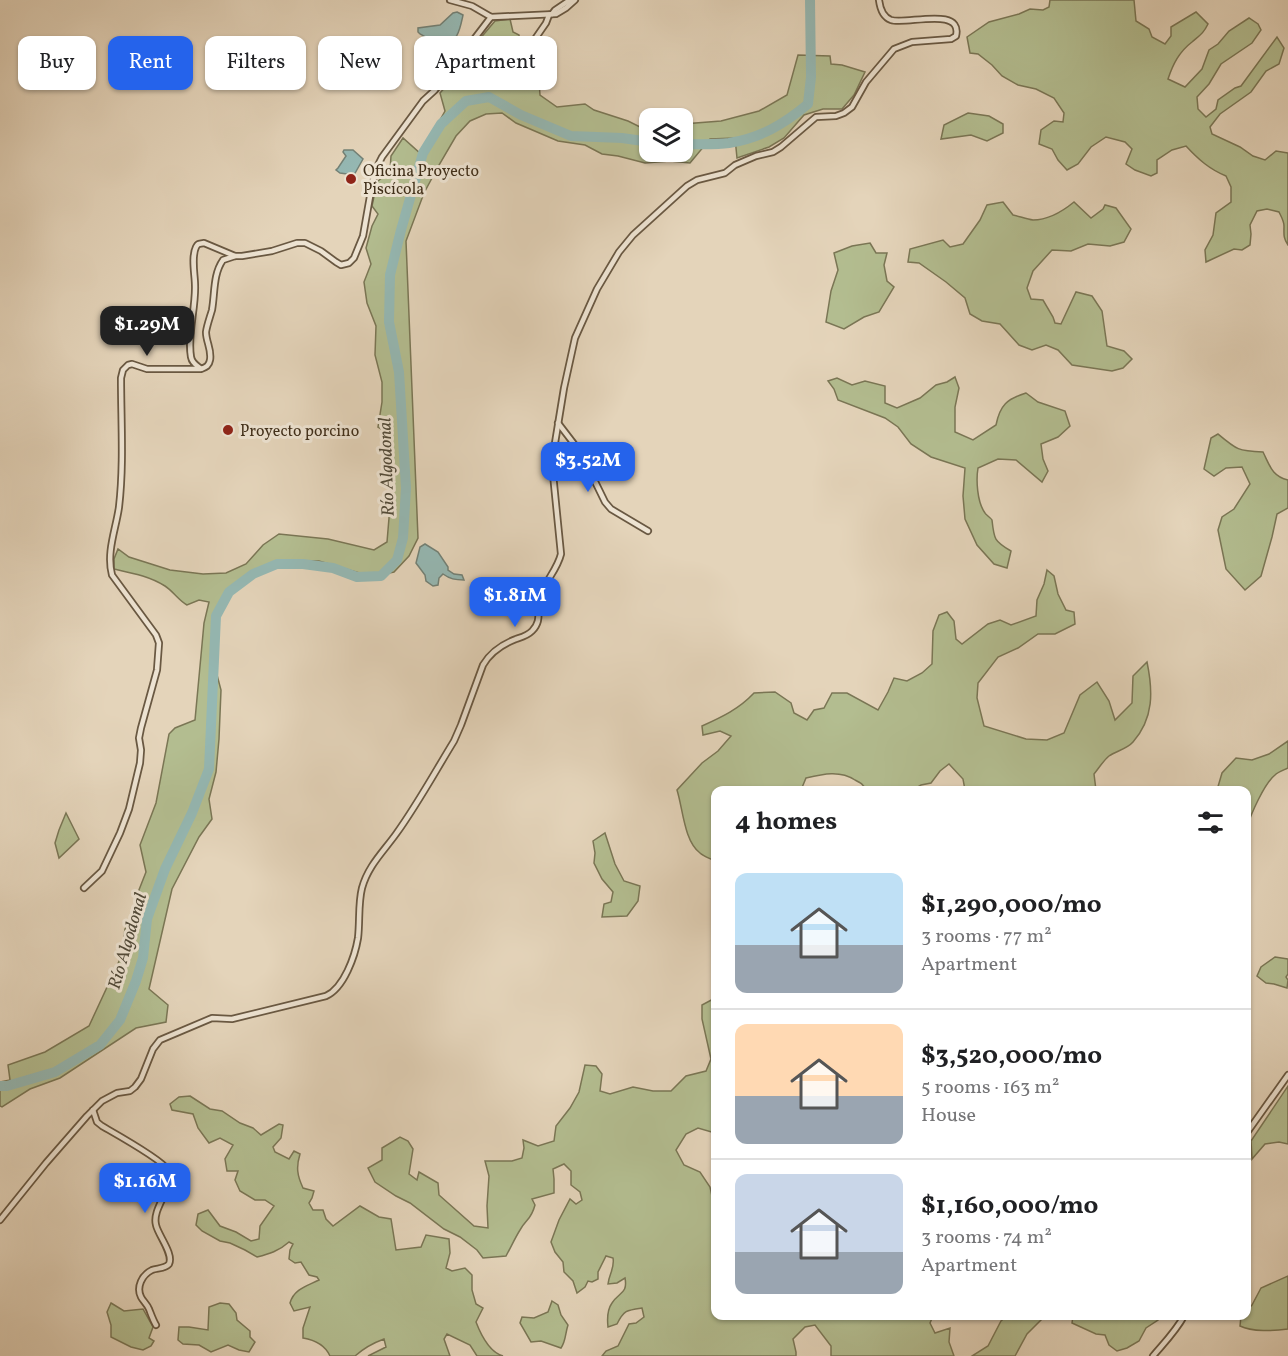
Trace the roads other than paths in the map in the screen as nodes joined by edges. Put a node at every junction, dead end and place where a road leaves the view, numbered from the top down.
1 (450, 0) edge
2 (570, 0) edge
3 (575, 0) edge
4 (879, 0) edge
5 (472, 3) edge
6 (550, 15) junction
7 (491, 17) junction
8 (537, 36) edge
9 (235, 256) junction
10 (201, 369) junction
11 (558, 423) junction
12 (648, 531) dead end
13 (84, 888) dead end
14 (1288, 1075) edge
15 (93, 1110) junction
16 (1251, 1127) edge
17 (0, 1220) edge
18 (1182, 1320) edge
19 (156, 1325) dead end
20 (1153, 1356) edge

1 - 5 street
2 - 6 street
3 - 6 street
4 - 11 street
5 - 7 street
6 - 7 street
6 - 8 street
7 - 9 street
9 - 10 street
9 - 10 street
10 - 13 street
11 - 12 street
11 - 15 street
14 - 16 street
15 - 17 street
15 - 19 street
18 - 20 street

